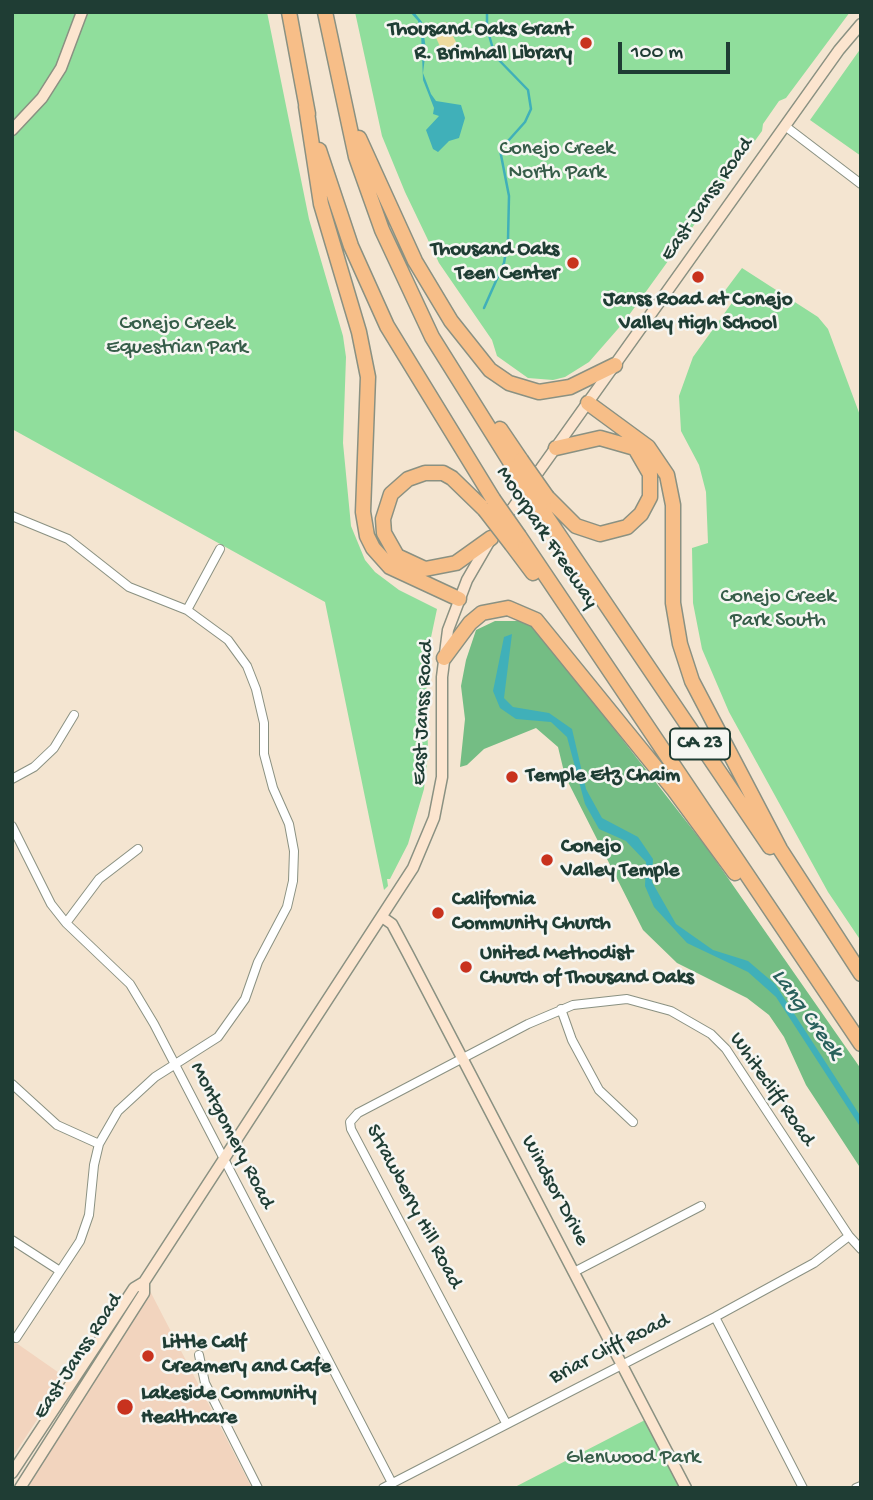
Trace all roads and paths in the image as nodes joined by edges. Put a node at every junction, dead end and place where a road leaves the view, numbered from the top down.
1 (82, 12) edge
2 (289, 12) edge
3 (325, 12) edge
4 (861, 24) edge
5 (343, 100) junction
6 (306, 106) junction
7 (785, 126) junction
8 (12, 130) edge
9 (861, 184) edge
10 (615, 365) junction
11 (588, 403) junction
12 (556, 448) junction
13 (543, 502) junction
14 (489, 505) junction
15 (13, 519) edge
16 (491, 538) junction
17 (220, 548) dead end
18 (459, 599) junction
19 (187, 610) junction
20 (444, 658) junction
21 (74, 715) dead end
22 (12, 779) edge
23 (12, 826) edge
24 (138, 849) dead end
25 (382, 917) junction
26 (66, 923) junction
27 (806, 963) junction
28 (861, 974) edge
29 (861, 981) edge
30 (561, 1009) junction
31 (861, 1044) edge
32 (463, 1059) junction
33 (175, 1065) junction
34 (12, 1084) edge
35 (633, 1122) dead end
36 (99, 1144) junction
37 (224, 1159) junction
38 (701, 1206) dead end
39 (849, 1236) junction
40 (12, 1240) edge
41 (861, 1249) edge
42 (60, 1271) junction
43 (574, 1272) junction
44 (144, 1282) junction
45 (715, 1317) junction
46 (16, 1338) dead end
47 (199, 1355) dead end
48 (622, 1364) junction
49 (55, 1407) junction
50 (506, 1423) junction
51 (41, 1429) junction
52 (52, 1434) junction
53 (40, 1454) junction
54 (12, 1473) edge
55 (391, 1483) junction
56 (20, 1488) edge
57 (258, 1488) edge
58 (383, 1488) edge
59 (686, 1488) edge
60 (803, 1488) edge

1 - 8 main road
2 - 6 highway, Moorpark Freeway / CA 23
3 - 5 highway, Moorpark Freeway / CA 23
4 - 7 main road, East Janss Road
5 - 10 highway
5 - 13 highway, Moorpark Freeway / CA 23, bridge
6 - 14 highway, Moorpark Freeway / CA 23
6 - 18 highway
7 - 9 street
7 - 10 main road, East Janss Road
10 - 11 main road, East Janss Road
11 - 12 main road, East Janss Road
11 - 28 highway
12 - 13 highway
12 - 16 main road, East Janss Road
13 - 29 highway, Moorpark Freeway / CA 23
14 - 16 highway
14 - 27 highway, Moorpark Freeway / CA 23, bridge
15 - 19 street
16 - 18 main road, East Janss Road
17 - 19 street
18 - 20 main road, East Janss Road
19 - 33 street
20 - 25 main road, East Janss Road
20 - 27 highway
21 - 22 street
23 - 26 street, Montgomery Road
24 - 26 street
25 - 32 main road, Windsor Drive
25 - 37 main road, East Janss Road
26 - 33 street, Montgomery Road
27 - 31 highway, Moorpark Freeway / CA 23
30 - 32 street, Whitecliff Road
30 - 35 street
30 - 39 street, Whitecliff Road
32 - 43 main road, Windsor Drive
32 - 50 street, Strawberry Hill Road
33 - 36 street
33 - 37 street, Montgomery Road
34 - 36 street
36 - 42 street
37 - 44 main road, East Janss Road
37 - 55 street, Montgomery Road
38 - 43 street
39 - 41 street, Whitecliff Road
39 - 45 street, Briar Cliff Road
40 - 42 street
42 - 46 street
43 - 48 main road, Windsor Drive
44 - 49 main road, East Janss Road
44 - 52 main road, East Janss Road
45 - 48 street, Briar Cliff Road
45 - 60 street
47 - 57 street
48 - 50 street, Briar Cliff Road
48 - 59 main road, Windsor Drive
49 - 51 main road, East Janss Road
49 - 52 main road
50 - 55 street, Briar Cliff Road
51 - 53 main road
51 - 54 main road, East Janss Road
52 - 53 main road, East Janss Road
53 - 56 main road, East Janss Road
55 - 58 street, Briar Cliff Road

